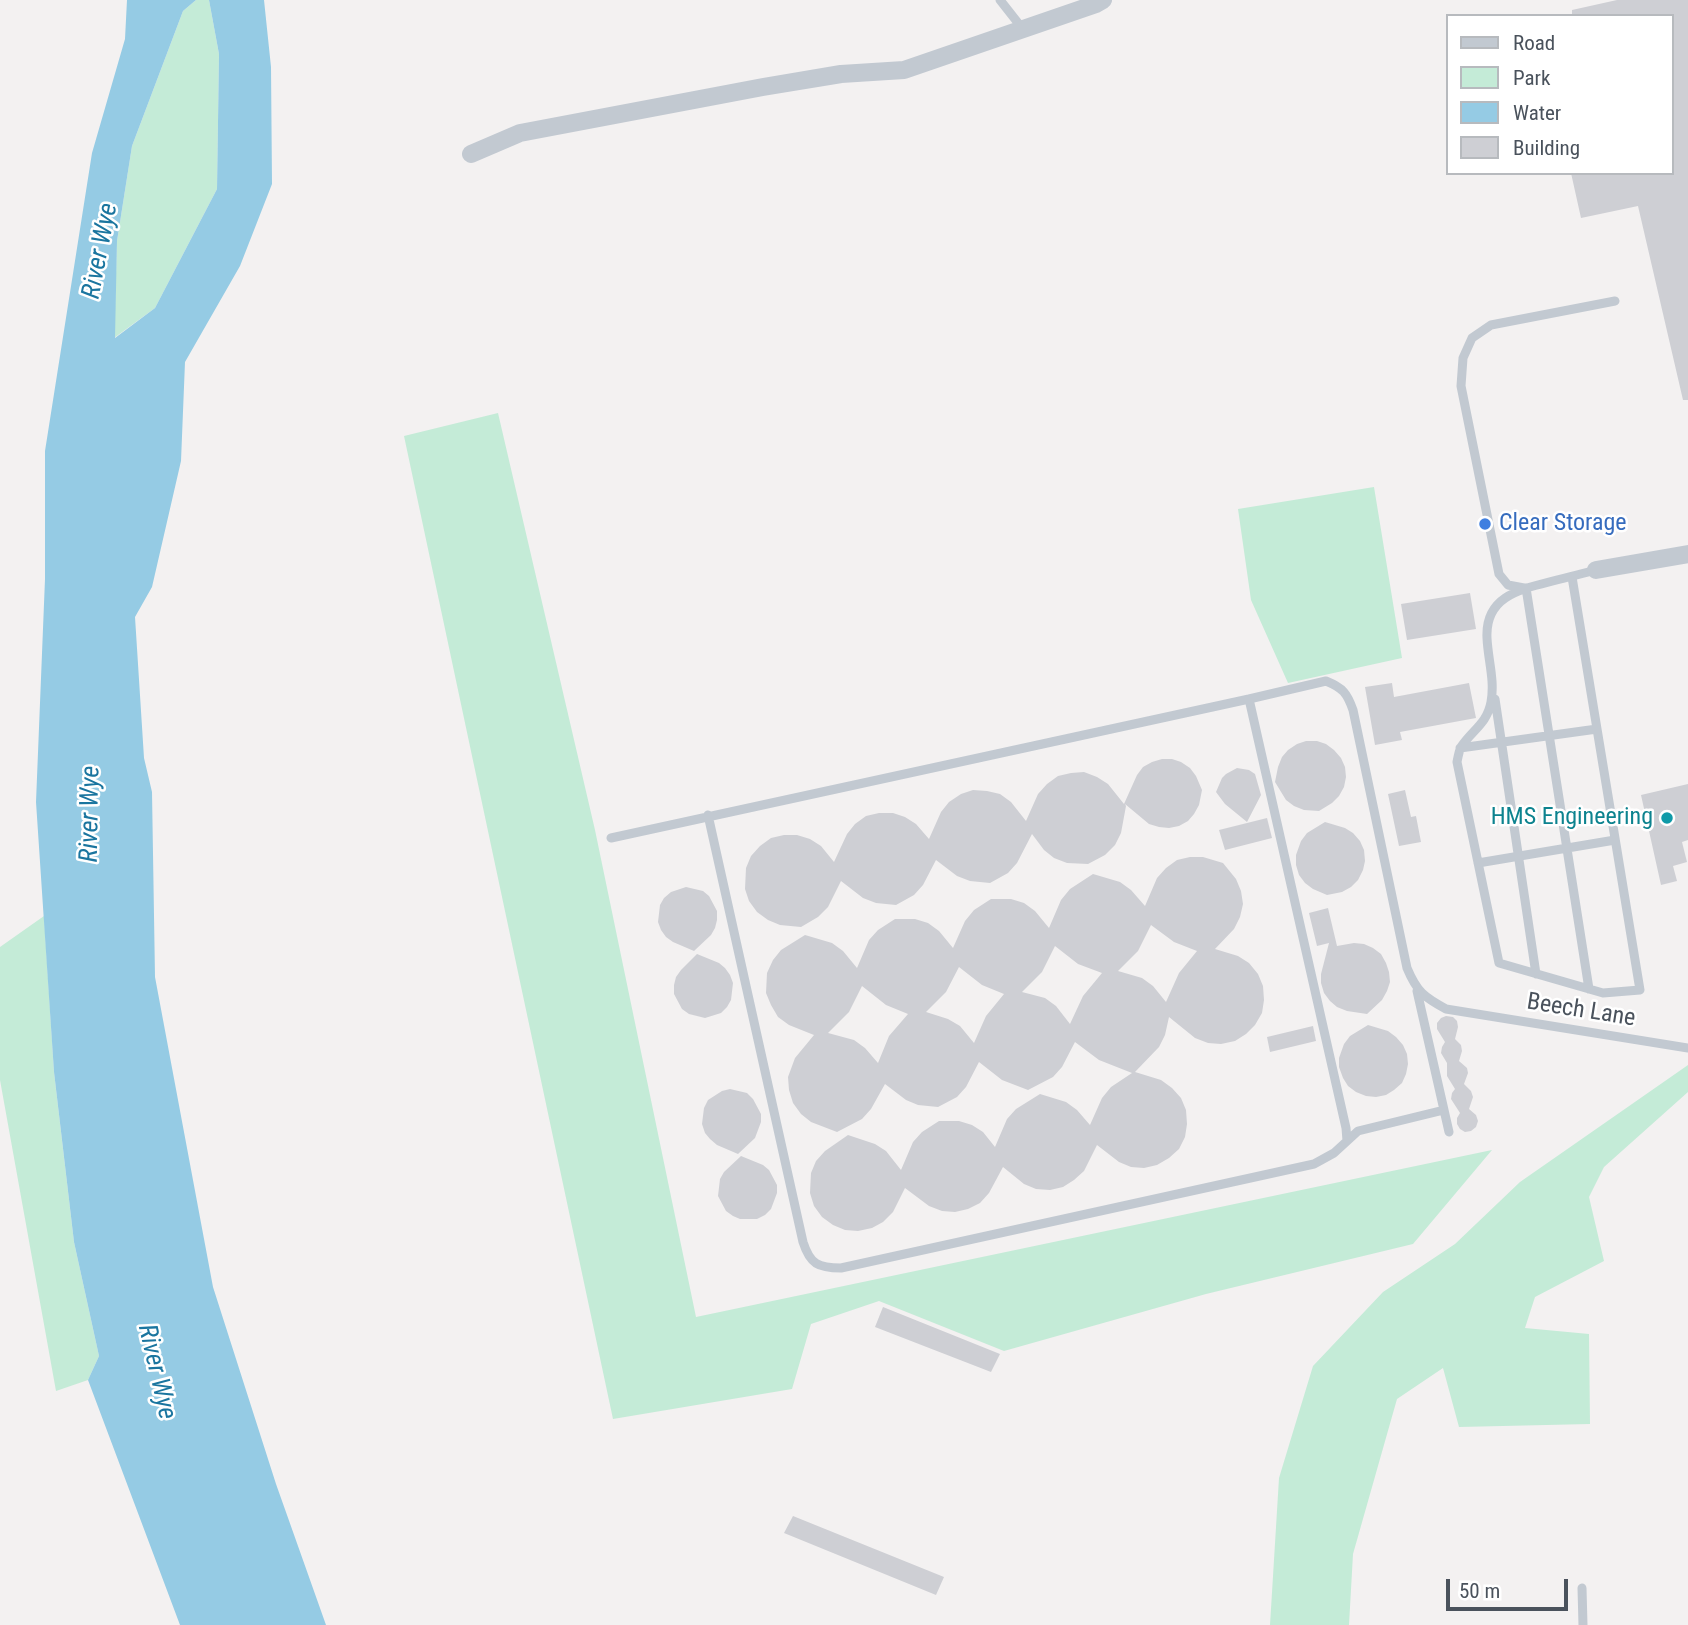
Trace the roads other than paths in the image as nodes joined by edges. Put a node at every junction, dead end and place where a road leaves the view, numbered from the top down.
1 (1000, 0) edge
2 (1103, 0) edge
3 (1023, 28) junction
4 (471, 154) dead end
5 (1615, 302) dead end
6 (1688, 554) edge
7 (1597, 570) joint
8 (1572, 577) junction
9 (1526, 588) junction
10 (1493, 684) junction
11 (1249, 699) junction
12 (1597, 729) junction
13 (1549, 735) junction
14 (1502, 742) junction
15 (1460, 748) junction
16 (708, 816) junction
17 (611, 838) dead end
18 (1615, 840) junction
19 (1567, 848) junction
20 (1519, 856) junction
21 (1478, 863) junction
22 (1536, 974) junction
23 (1416, 986) junction
24 (1589, 989) junction
25 (1688, 1048) edge
26 (1444, 1110) junction
27 (1449, 1132) dead end
28 (1347, 1141) junction
29 (1582, 1588) dead end
30 (1583, 1625) edge

1 - 3 lane
2 - 3 street
3 - 4 street
5 - 9 lane
6 - 7 street
7 - 8 lane
8 - 9 lane
8 - 12 lane
9 - 10 lane
9 - 13 lane
10 - 14 lane
10 - 15 lane
11 - 16 lane
11 - 23 lane
11 - 28 lane
12 - 13 lane
12 - 18 lane
13 - 14 lane
13 - 19 lane
14 - 15 lane
14 - 20 lane
15 - 21 lane
16 - 17 lane
16 - 28 lane
18 - 19 lane
18 - 24 lane
19 - 20 lane
19 - 24 lane
20 - 21 lane
20 - 22 lane
21 - 22 lane
22 - 24 lane
23 - 25 lane, Beech Lane
23 - 26 lane
26 - 27 lane
26 - 28 lane
29 - 30 lane

